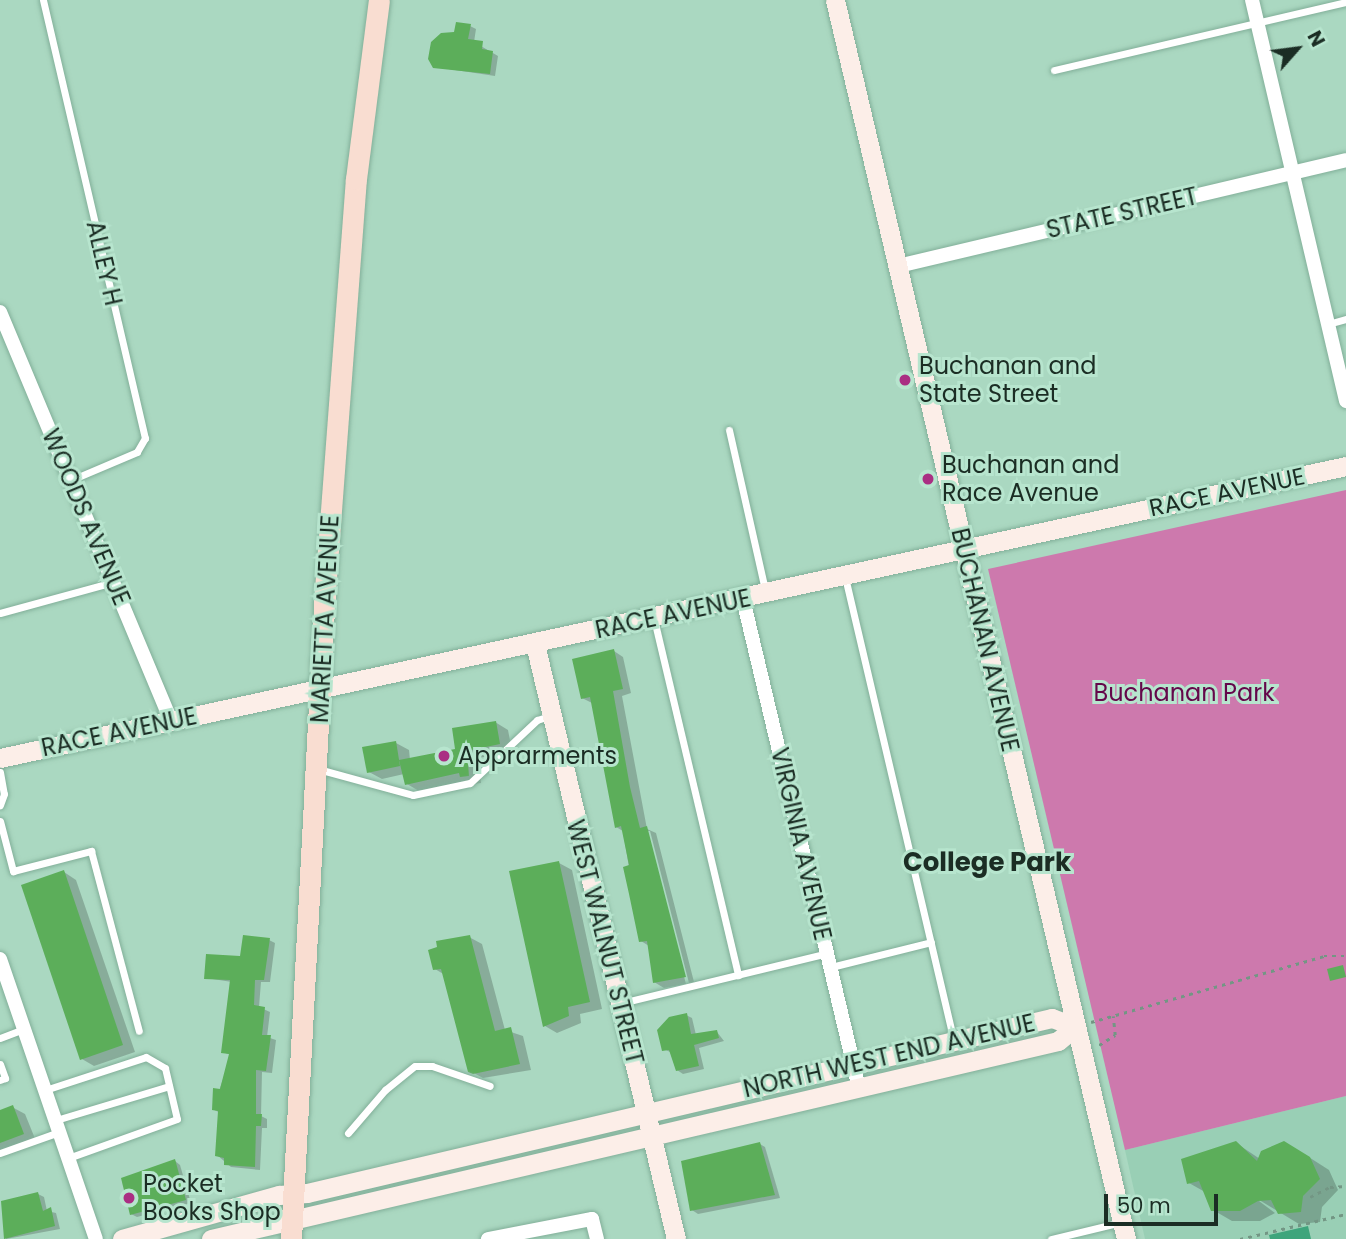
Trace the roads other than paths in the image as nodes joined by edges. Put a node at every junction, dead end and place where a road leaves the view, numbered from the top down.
1 (43, 0) edge
2 (379, 0) edge
3 (835, 0) edge
4 (1252, 0) edge
5 (1346, 2) edge
6 (1257, 22) junction
7 (1054, 70) dead end
8 (1346, 160) edge
9 (1293, 173) junction
10 (898, 266) junction
11 (0, 312) edge
12 (1346, 319) edge
13 (1328, 324) junction
14 (1346, 401) edge
15 (729, 430) dead end
16 (1346, 466) edge
17 (70, 481) junction
18 (964, 550) junction
19 (845, 576) junction
20 (113, 582) junction
21 (766, 594) junction
22 (743, 599) junction
23 (0, 613) edge
24 (654, 619) junction
25 (536, 644) junction
26 (320, 690) junction
27 (552, 715) junction
28 (171, 721) junction
29 (0, 758) edge
30 (317, 768) junction
31 (0, 772) edge
32 (0, 804) edge
33 (0, 821) edge
34 (931, 942) junction
35 (0, 959) edge
36 (829, 960) junction
37 (738, 975) junction
38 (620, 1003) junction
39 (1074, 1027) junction
40 (24, 1029) junction
41 (139, 1031) dead end
42 (0, 1038) edge
43 (954, 1041) junction
44 (0, 1064) edge
45 (854, 1065) junction
46 (0, 1080) edge
47 (169, 1086) junction
48 (490, 1086) dead end
49 (859, 1088) junction
50 (45, 1090) junction
51 (646, 1113) junction
52 (57, 1126) junction
53 (348, 1133) dead end
54 (652, 1137) junction
55 (0, 1153) edge
56 (68, 1158) junction
57 (293, 1194) junction
58 (291, 1229) edge
59 (1124, 1231) edge
60 (252, 1233) edge
61 (96, 1239) edge
62 (122, 1239) edge
63 (211, 1239) edge
64 (488, 1239) edge
65 (597, 1239) edge
66 (676, 1239) edge
67 (1051, 1239) edge

1 - 17 lane, ALLEY H
2 - 26 main road, MARIETTA AVENUE
3 - 10 street, BUCHANAN AVENUE
4 - 6 street
5 - 6 lane
6 - 7 lane
6 - 9 street
8 - 9 street, STATE STREET
9 - 10 street, STATE STREET
9 - 13 street
10 - 18 street, BUCHANAN AVENUE
11 - 17 street, WOODS AVENUE
12 - 13 lane
13 - 14 street
15 - 21 lane
16 - 18 street, RACE AVENUE
17 - 20 street, WOODS AVENUE
18 - 19 street, RACE AVENUE
18 - 39 street, BUCHANAN AVENUE
19 - 21 street, RACE AVENUE
19 - 34 lane
20 - 23 lane
20 - 28 street, WOODS AVENUE
21 - 22 street, RACE AVENUE
22 - 24 street, RACE AVENUE
22 - 36 street, VIRGINIA AVENUE
24 - 25 street, RACE AVENUE
24 - 37 lane
25 - 26 street, RACE AVENUE
25 - 27 street, WEST WALNUT STREET
26 - 28 street, RACE AVENUE
26 - 30 main road, MARIETTA AVENUE
27 - 30 lane
27 - 38 street, WEST WALNUT STREET
28 - 29 street, RACE AVENUE
30 - 57 main road, MARIETTA AVENUE
31 - 32 lane
33 - 41 lane
34 - 36 lane
34 - 43 lane
35 - 40 street
36 - 37 lane
36 - 45 street, VIRGINIA AVENUE
37 - 38 lane
38 - 51 street, WEST WALNUT STREET
39 - 43 street, NORTH WEST END AVENUE
39 - 49 street, NORTH WEST END AVENUE
39 - 59 street, BUCHANAN AVENUE
40 - 42 lane
40 - 50 street
43 - 45 street, NORTH WEST END AVENUE
44 - 46 lane
45 - 49 street, VIRGINIA AVENUE
45 - 51 street, NORTH WEST END AVENUE
47 - 50 lane
47 - 52 lane
47 - 56 lane
48 - 53 lane
49 - 54 street, NORTH WEST END AVENUE
50 - 52 street
51 - 54 street, WEST WALNUT STREET
51 - 57 street, NORTH WEST END AVENUE
52 - 55 lane
52 - 56 street
54 - 58 street, NORTH WEST END AVENUE
54 - 66 street, WEST WALNUT STREET
56 - 61 street
57 - 58 main road, MARIETTA AVENUE
57 - 62 street, NORTH WEST END AVENUE
58 - 60 street, NORTH WEST END AVENUE
59 - 67 lane
60 - 63 street, NORTH WEST END AVENUE
64 - 65 street

